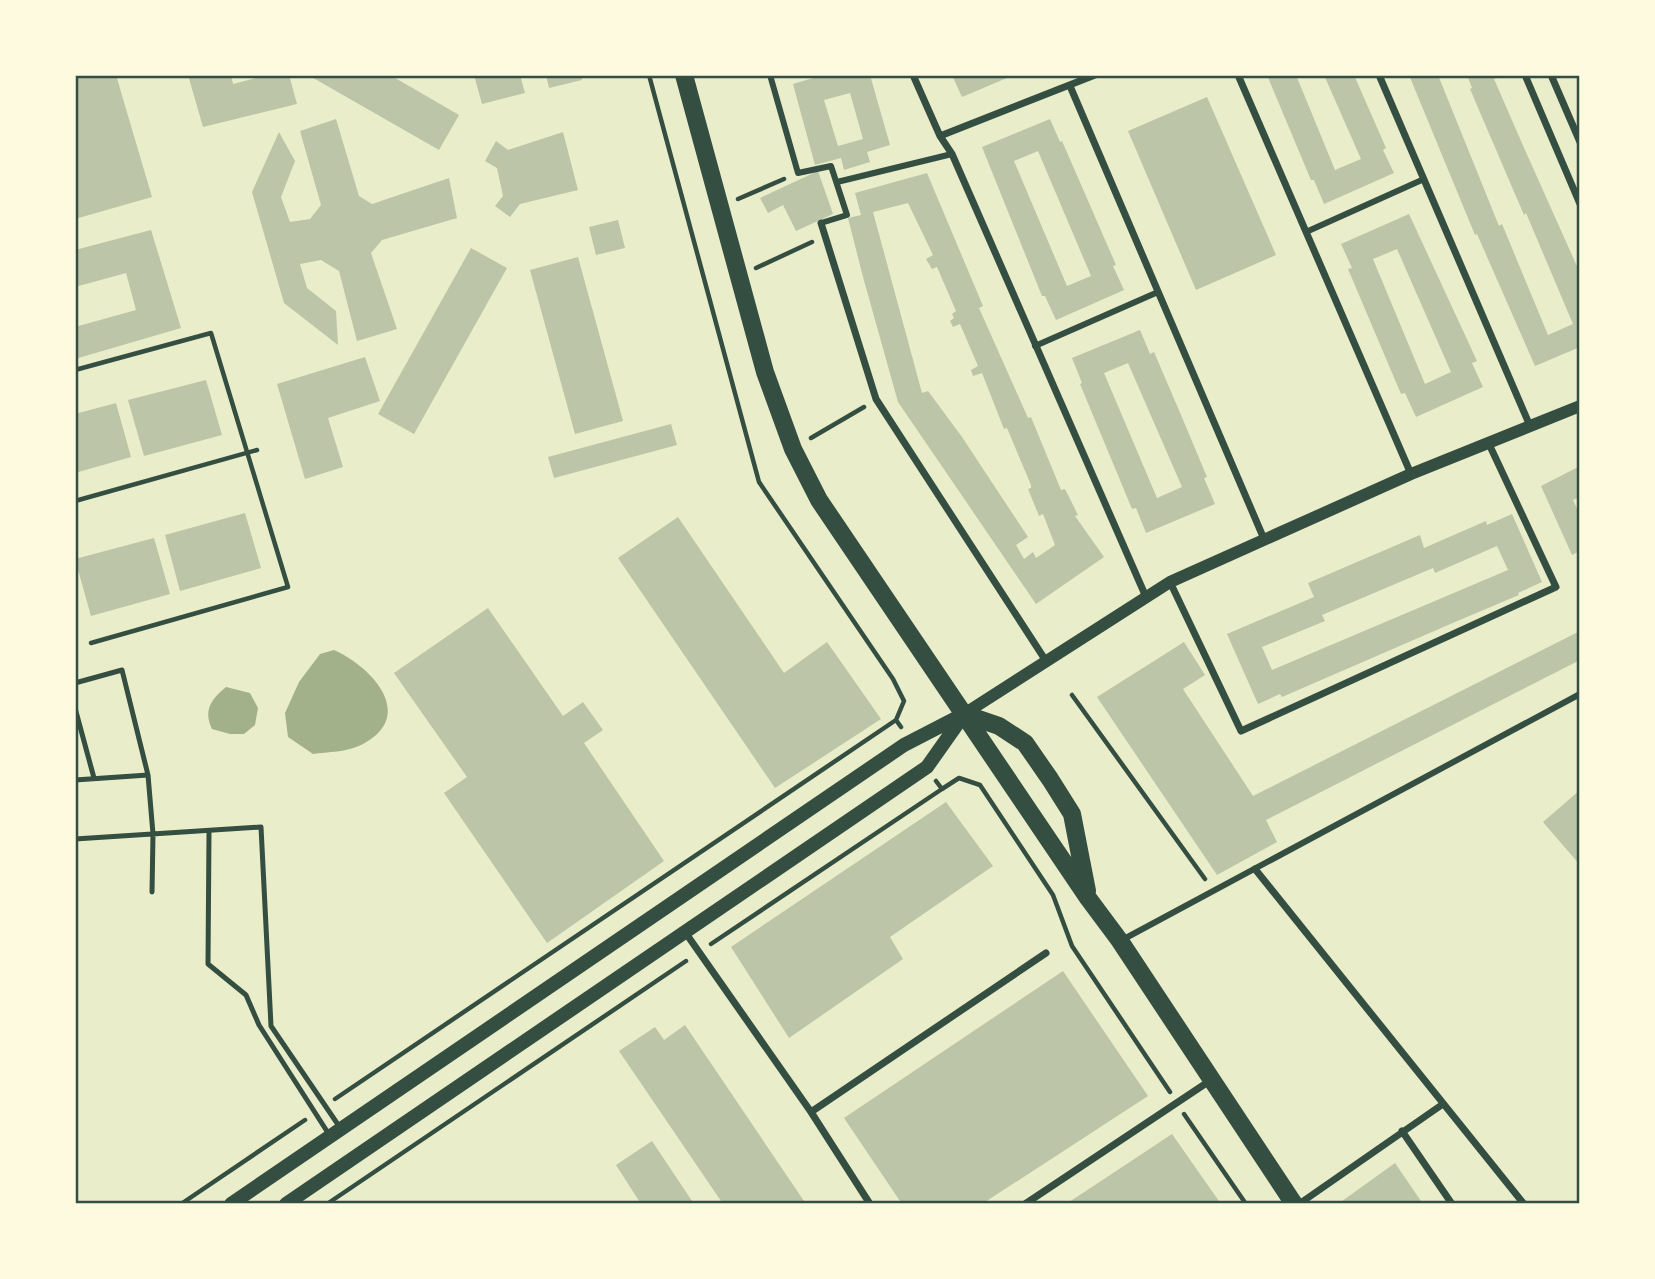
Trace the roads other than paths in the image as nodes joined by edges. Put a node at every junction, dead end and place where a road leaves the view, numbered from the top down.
1 (770, 75) edge
2 (913, 75) edge
3 (1094, 75) edge
4 (1238, 75) edge
5 (1379, 75) edge
6 (1525, 75) edge
7 (1551, 75) edge
8 (687, 77) edge
9 (1070, 86) junction
10 (1580, 119) edge
11 (1572, 123) junction
12 (940, 136) junction
13 (1580, 142) edge
14 (952, 154) junction
15 (1424, 179) junction
16 (837, 182) junction
17 (1580, 204) edge
18 (821, 223) joint
19 (1306, 232) junction
20 (1158, 292) junction
21 (1035, 346) junction
22 (1580, 406) edge
23 (1530, 426) junction
24 (1489, 444) junction
25 (1411, 474) junction
26 (1264, 539) junction
27 (1170, 582) junction
28 (1146, 597) junction
29 (1046, 661) junction
30 (75, 683) edge
31 (1580, 695) edge
32 (75, 708) edge
33 (964, 714) junction
34 (148, 775) junction
35 (94, 778) junction
36 (75, 780) edge
37 (208, 832) junction
38 (153, 834) junction
39 (75, 839) edge
40 (1255, 869) junction
41 (152, 891) dead end
42 (1088, 898) junction
43 (685, 932) junction
44 (1120, 942) junction
45 (1046, 953) dead end
46 (1211, 1080) junction
47 (1443, 1104) junction
48 (811, 1112) junction
49 (1402, 1131) junction
50 (336, 1132) junction
51 (231, 1204) edge
52 (286, 1204) edge
53 (870, 1204) edge
54 (1025, 1204) edge
55 (1296, 1204) edge
56 (1452, 1204) edge
57 (1524, 1204) edge

1 - 16 street
2 - 12 street
3 - 9 street
4 - 19 street
5 - 15 street
6 - 17 street
7 - 11 street
8 - 33 main road
9 - 12 street
9 - 20 street
10 - 11 street
11 - 13 street
12 - 14 street
14 - 16 street
14 - 21 street
15 - 19 street
15 - 23 street
16 - 18 street
18 - 29 street
19 - 25 street
20 - 21 street
20 - 26 street
21 - 28 street
22 - 23 street
23 - 24 street
24 - 25 street
24 - 27 street
25 - 26 street
26 - 27 street
27 - 28 street
28 - 29 street
29 - 33 street
30 - 34 lane
31 - 40 street
32 - 35 lane
33 - 42 main road
33 - 42 main road
33 - 43 main road
33 - 50 main road
34 - 35 lane
34 - 38 lane
35 - 36 lane
37 - 38 lane
37 - 50 lane
37 - 50 lane
38 - 39 lane
38 - 41 lane
40 - 44 street
40 - 47 street
42 - 44 main road
43 - 48 street
43 - 52 main road
44 - 46 main road
45 - 48 street
46 - 54 street
46 - 55 main road
47 - 49 street
47 - 57 street
48 - 53 street
49 - 55 street
49 - 56 street
50 - 51 main road

